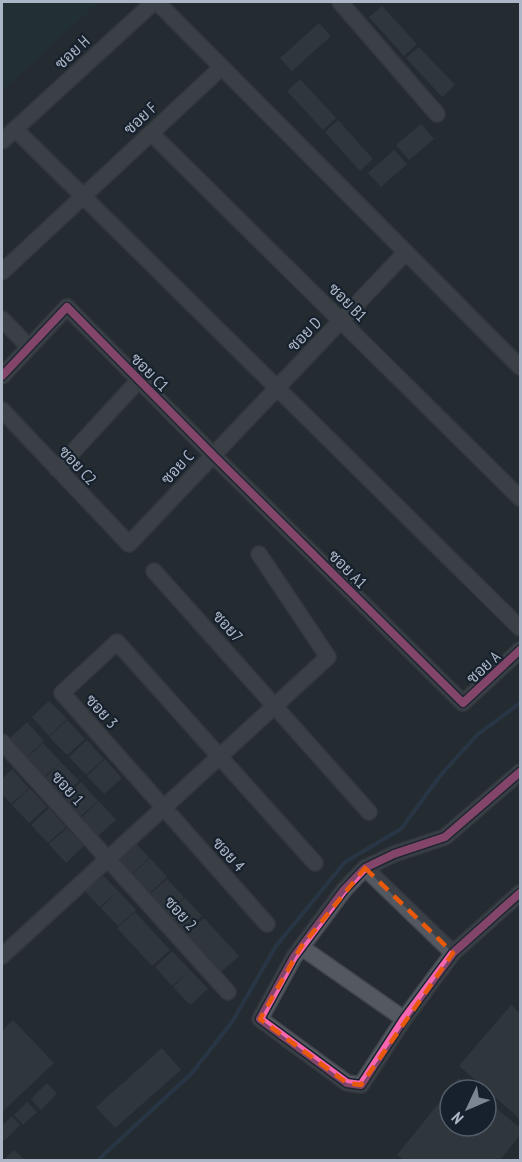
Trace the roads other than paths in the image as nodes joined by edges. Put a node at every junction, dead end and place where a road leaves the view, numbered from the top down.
1 (155, 2) edge
2 (340, 2) edge
3 (222, 67) junction
4 (436, 114) dead end
5 (15, 129) junction
6 (151, 133) junction
7 (2, 141) edge
8 (82, 197) junction
9 (406, 252) junction
10 (2, 272) edge
11 (2, 319) edge
12 (341, 321) junction
13 (29, 347) junction
14 (520, 367) edge
15 (2, 376) edge
16 (139, 380) junction
17 (277, 388) junction
18 (2, 410) edge
19 (213, 455) junction
20 (57, 469) junction
21 (520, 498) edge
22 (129, 544) joint
23 (259, 554) dead end
24 (154, 571) dead end
25 (520, 628) edge
26 (520, 650) edge
27 (463, 703) joint
28 (274, 706) junction
29 (2, 742) edge
30 (219, 757) junction
31 (520, 772) edge
32 (164, 807) junction
33 (369, 812) dead end
34 (108, 859) junction
35 (315, 863) dead end
36 (365, 868) junction
37 (520, 893) edge
38 (267, 924) dead end
39 (302, 947) junction
40 (453, 953) junction
41 (2, 956) edge
42 (228, 992) dead end
43 (404, 1019) junction

1 - 3 street
1 - 5 street, ซอย H
2 - 4 street
3 - 6 street, ซอย F
3 - 9 street
5 - 7 street, ซอย H
5 - 8 street
6 - 8 street, ซอย F
6 - 12 street, ซอย B1
8 - 10 street, ซอย F
8 - 17 street
9 - 12 street, ซอย D
9 - 14 street
11 - 13 street
12 - 17 street, ซอย D
12 - 21 street, ซอย B1
13 - 15 street
13 - 16 street, ซอย C1
16 - 19 street, ซอย C1
16 - 20 street
17 - 19 street, ซอย C
17 - 25 street
18 - 20 street, ซอย C2
19 - 22 street, ซอย C
19 - 27 street, ซอย A1
20 - 22 street, ซอย C2
23 - 28 street
24 - 28 street, ซอย7
26 - 27 street, ซอย A
28 - 30 street
28 - 33 street, ซอย7
29 - 34 street, ซอย 1
30 - 32 street
30 - 32 street, ซอย 3
30 - 35 street
31 - 36 street
32 - 34 street
32 - 38 street, ซอย 4
34 - 41 street
34 - 42 street, ซอย 2
36 - 39 street
36 - 40 street
37 - 40 street
39 - 43 street
39 - 43 street
40 - 43 street

